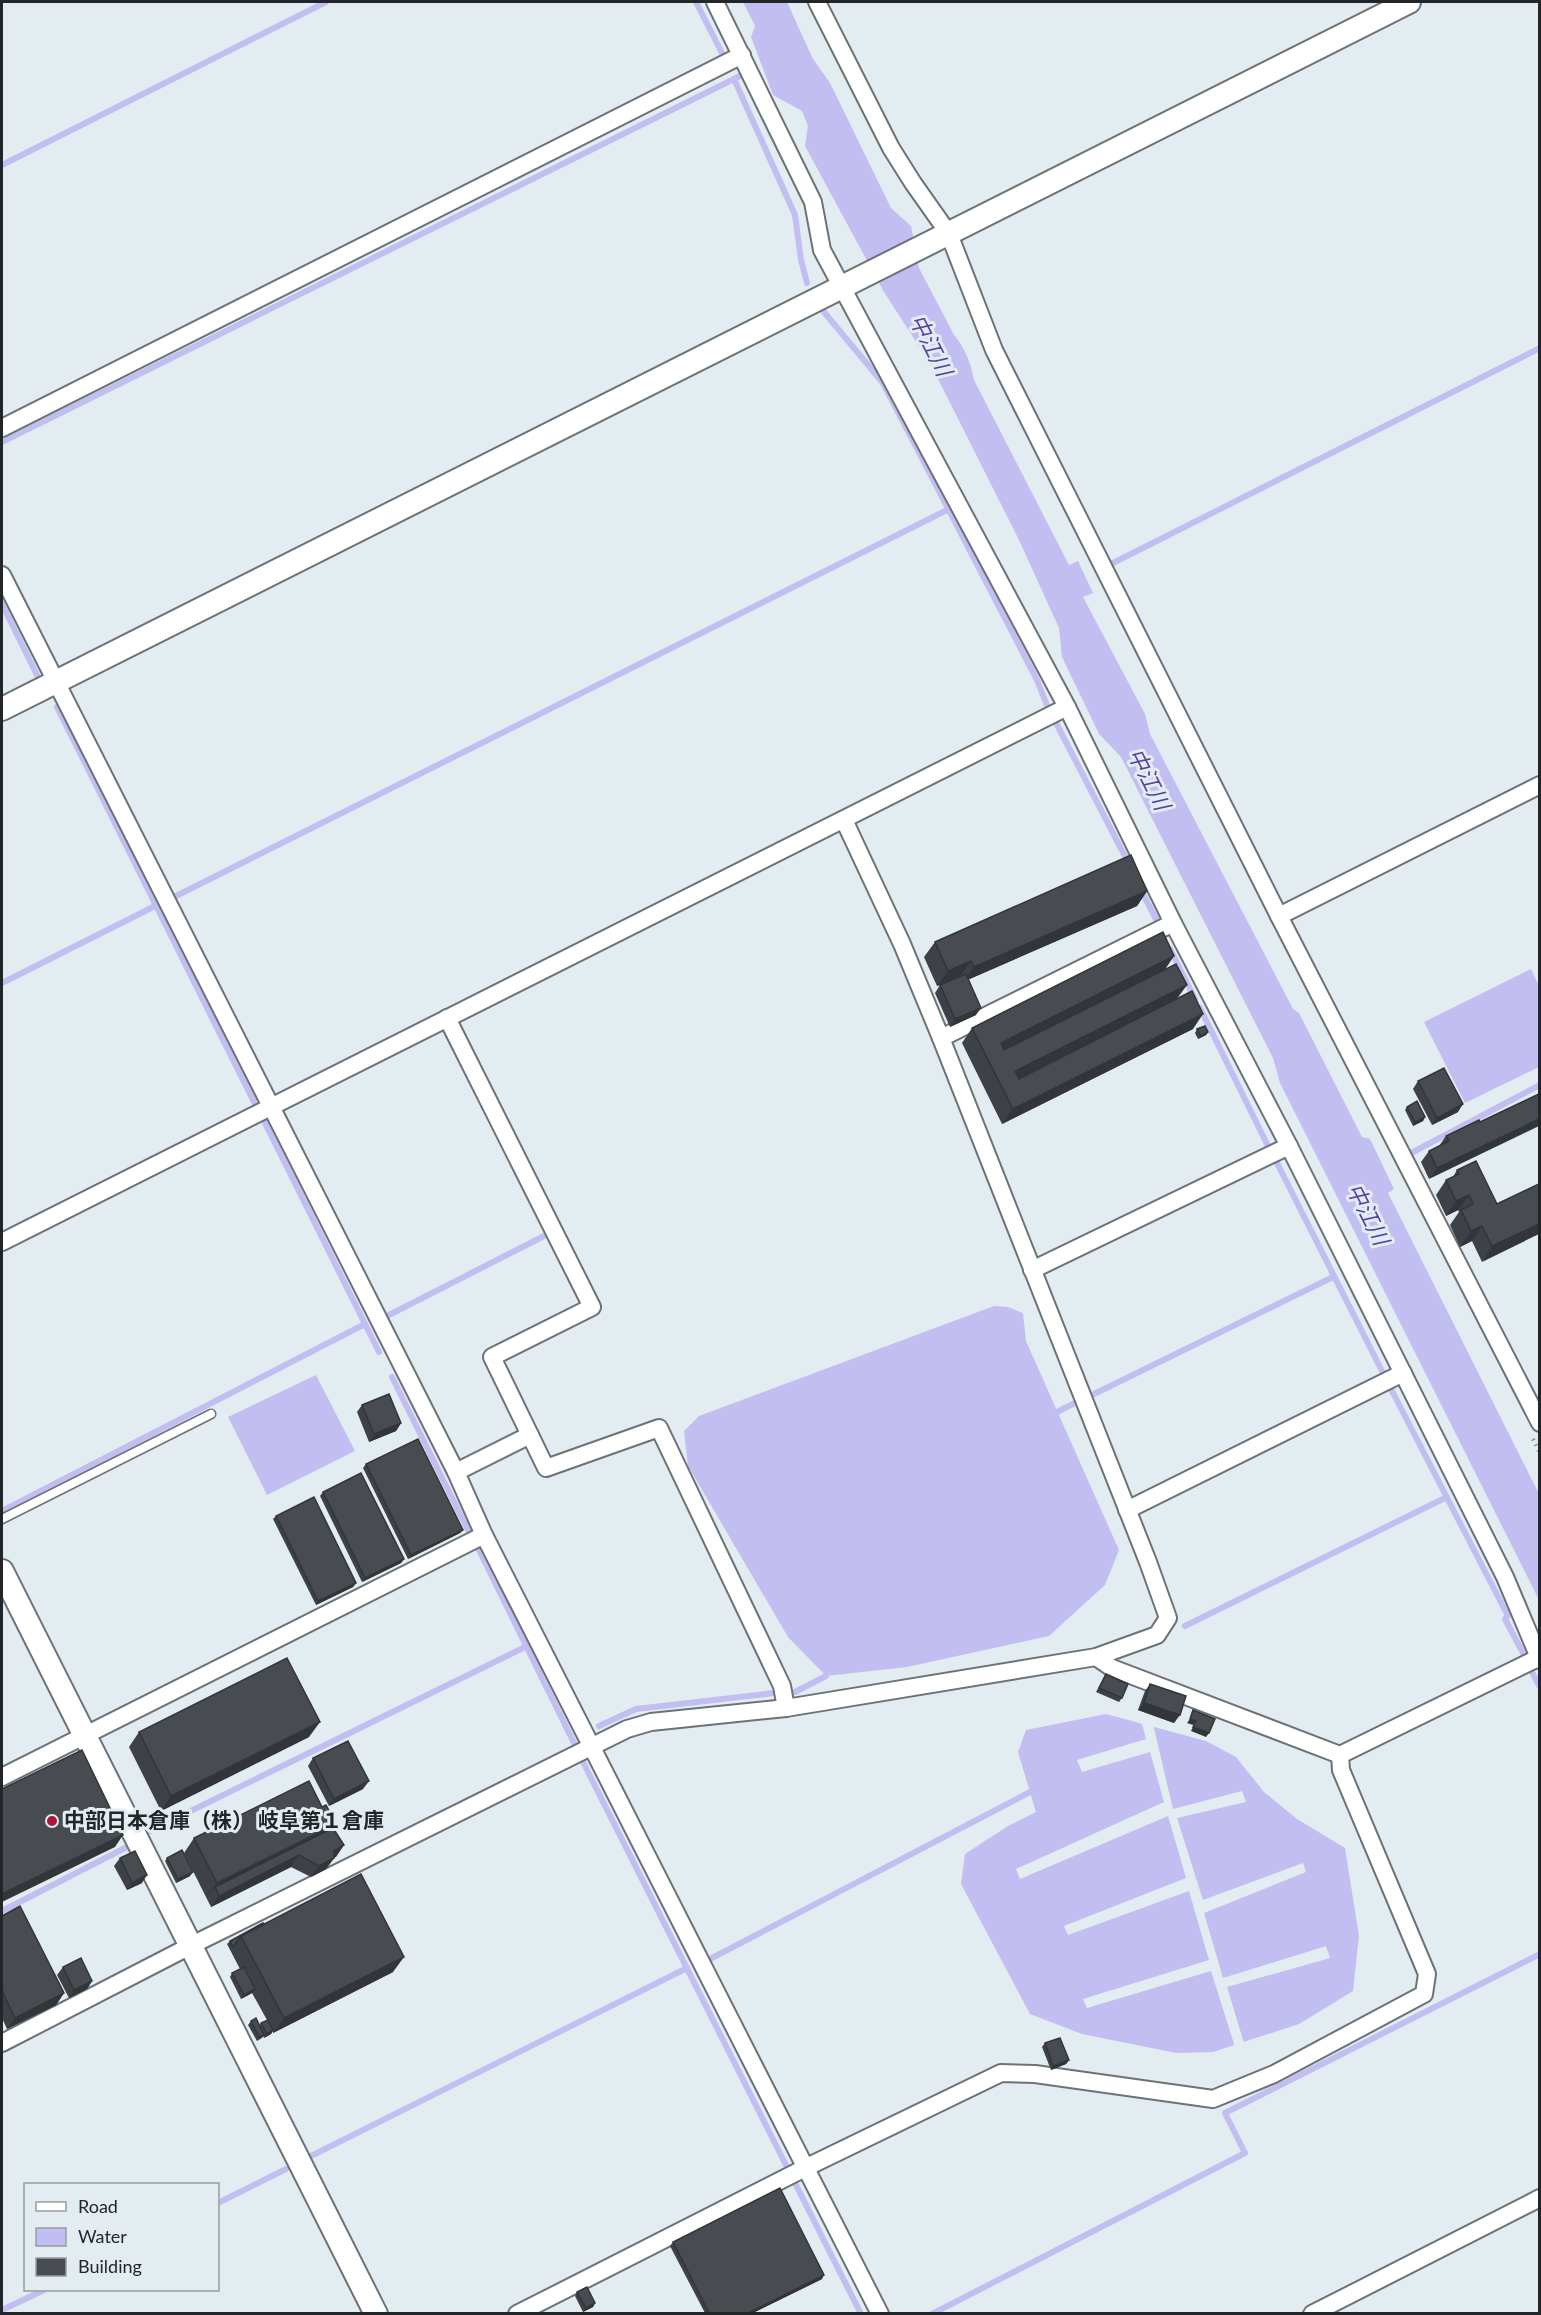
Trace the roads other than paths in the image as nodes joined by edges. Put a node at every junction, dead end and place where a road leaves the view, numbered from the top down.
1 (715, 2) edge
2 (817, 2) edge
3 (1409, 2) edge
4 (742, 55) junction
5 (942, 237) junction
6 (842, 288) junction
7 (2, 428) edge
8 (2, 575) edge
9 (55, 682) junction
10 (1067, 707) junction
11 (2, 709) edge
12 (1539, 784) edge
13 (844, 820) junction
14 (1279, 915) junction
15 (1173, 923) junction
16 (447, 1018) junction
17 (941, 1038) junction
18 (270, 1107) junction
19 (1289, 1146) junction
20 (2, 1242) edge
21 (1032, 1270) junction
22 (1403, 1373) junction
23 (211, 1414) dead end
24 (1539, 1423) edge
25 (531, 1435) junction
26 (456, 1472) junction
27 (1127, 1510) junction
28 (2, 1519) edge
29 (484, 1535) junction
30 (2, 1571) edge
31 (1096, 1657) junction
32 (1539, 1658) edge
33 (786, 1708) junction
34 (85, 1736) junction
35 (592, 1746) junction
36 (1340, 1755) junction
37 (2, 1778) edge
38 (192, 1945) junction
39 (2, 2043) edge
40 (807, 2167) junction
41 (1539, 2198) edge
42 (376, 2313) edge
43 (517, 2313) edge
44 (880, 2313) edge
45 (1312, 2313) edge

1 - 4 street
2 - 5 street
3 - 5 street
4 - 6 street
4 - 7 street
5 - 6 street
5 - 14 street
6 - 9 street
6 - 10 street
8 - 9 street
9 - 11 street
9 - 18 street
10 - 13 street
10 - 15 street
12 - 14 street
13 - 16 street
13 - 17 street
14 - 24 street
15 - 17 street
15 - 19 street
16 - 18 street
16 - 25 street
17 - 21 street
18 - 20 street
18 - 26 street
19 - 21 street
19 - 22 street
21 - 27 street
22 - 27 street
22 - 32 street
23 - 28 lane
25 - 26 street
25 - 33 street
26 - 29 street
27 - 31 street
29 - 34 street
29 - 35 street
30 - 34 street
31 - 33 street
31 - 36 street
32 - 36 street
33 - 35 street
34 - 37 street
34 - 38 street
35 - 38 street
35 - 40 street
36 - 40 street
38 - 39 street
38 - 42 street
40 - 43 street
40 - 44 street
41 - 45 street

